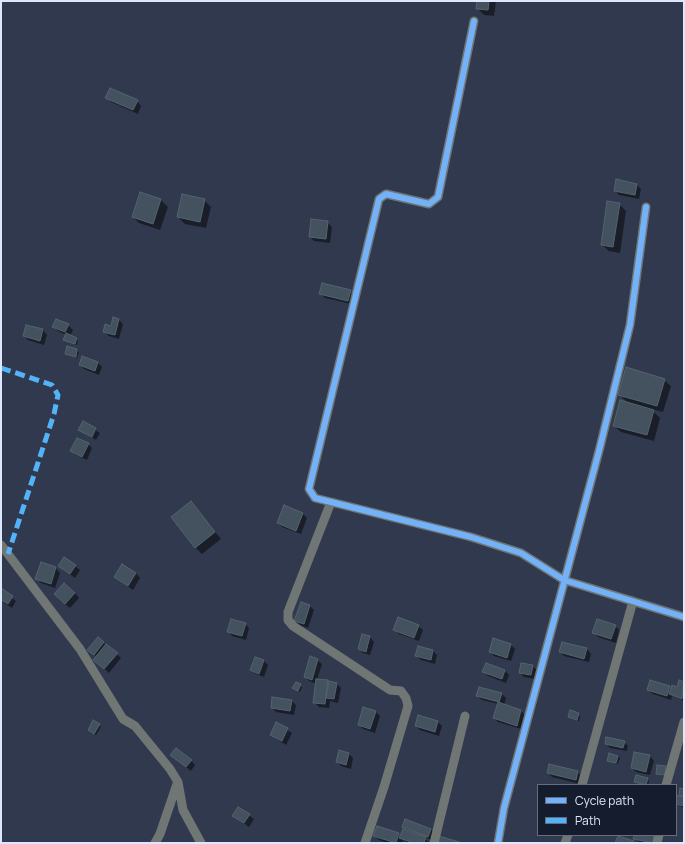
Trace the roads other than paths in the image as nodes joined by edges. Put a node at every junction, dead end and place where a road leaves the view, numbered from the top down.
1 (474, 20) dead end
2 (646, 207) dead end
3 (331, 502) junction
4 (1, 545) edge
5 (564, 580) junction
6 (633, 601) junction
7 (684, 617) edge
8 (465, 716) dead end
9 (684, 722) edge
10 (178, 782) junction
11 (582, 784) edge
12 (666, 784) edge
13 (155, 843) edge
14 (201, 843) edge
15 (365, 843) edge
16 (434, 843) edge
17 (498, 843) edge

1 - 3 street
2 - 5 street
3 - 5 street
3 - 15 street
4 - 10 street
5 - 6 street
5 - 17 street
6 - 7 street
6 - 11 street
8 - 16 street
9 - 12 street
10 - 13 street
10 - 14 street

